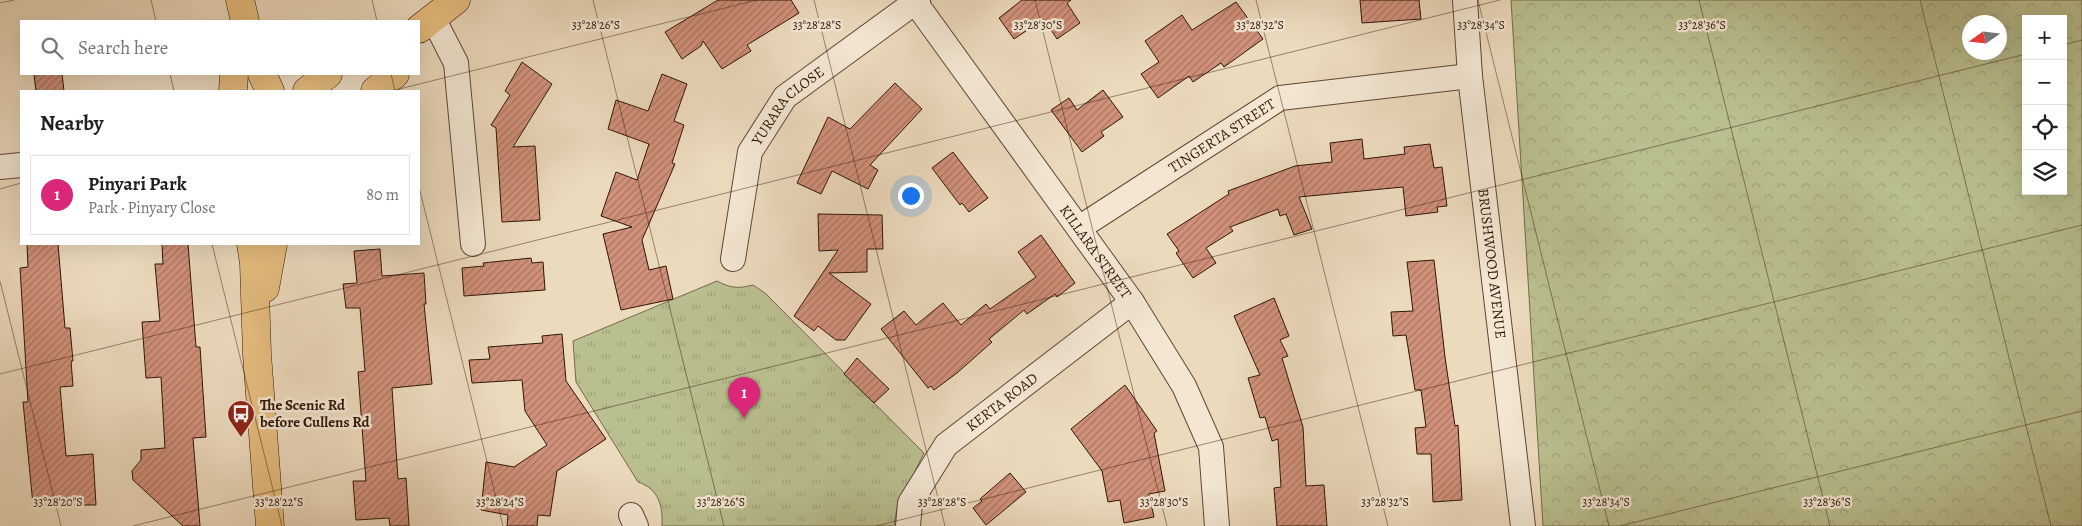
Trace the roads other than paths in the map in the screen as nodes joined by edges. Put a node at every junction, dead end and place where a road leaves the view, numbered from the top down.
1 (456, 0) edge
2 (1465, 0) edge
3 (917, 1) edge
4 (426, 23) edge
5 (234, 75) edge
6 (262, 75) edge
7 (327, 75) edge
8 (394, 75) edge
9 (1470, 76) junction
10 (233, 90) edge
11 (270, 90) edge
12 (308, 90) edge
13 (376, 90) edge
14 (20, 165) edge
15 (0, 167) edge
16 (1079, 228) junction
17 (474, 244) dead end
18 (251, 245) edge
19 (273, 245) edge
20 (733, 259) dead end
21 (1132, 302) junction
22 (257, 354) junction
23 (270, 526) edge
24 (908, 526) edge
25 (1218, 526) edge
26 (1523, 526) edge

1 - 4 main road
2 - 9 street, BRUSHWOOD AVENUE
3 - 16 street, KILLARA STREET
3 - 20 street, YURARA CLOSE
4 - 17 street
5 - 10 main road
6 - 11 main road
7 - 12 main road
8 - 13 main road
9 - 16 street, TINGERTA STREET
9 - 26 street, BRUSHWOOD AVENUE
14 - 15 street
16 - 21 street, KILLARA STREET
18 - 22 main road
19 - 22 main road
21 - 24 street, KERTA ROAD
21 - 25 street, KILLARA STREET
22 - 23 main road

